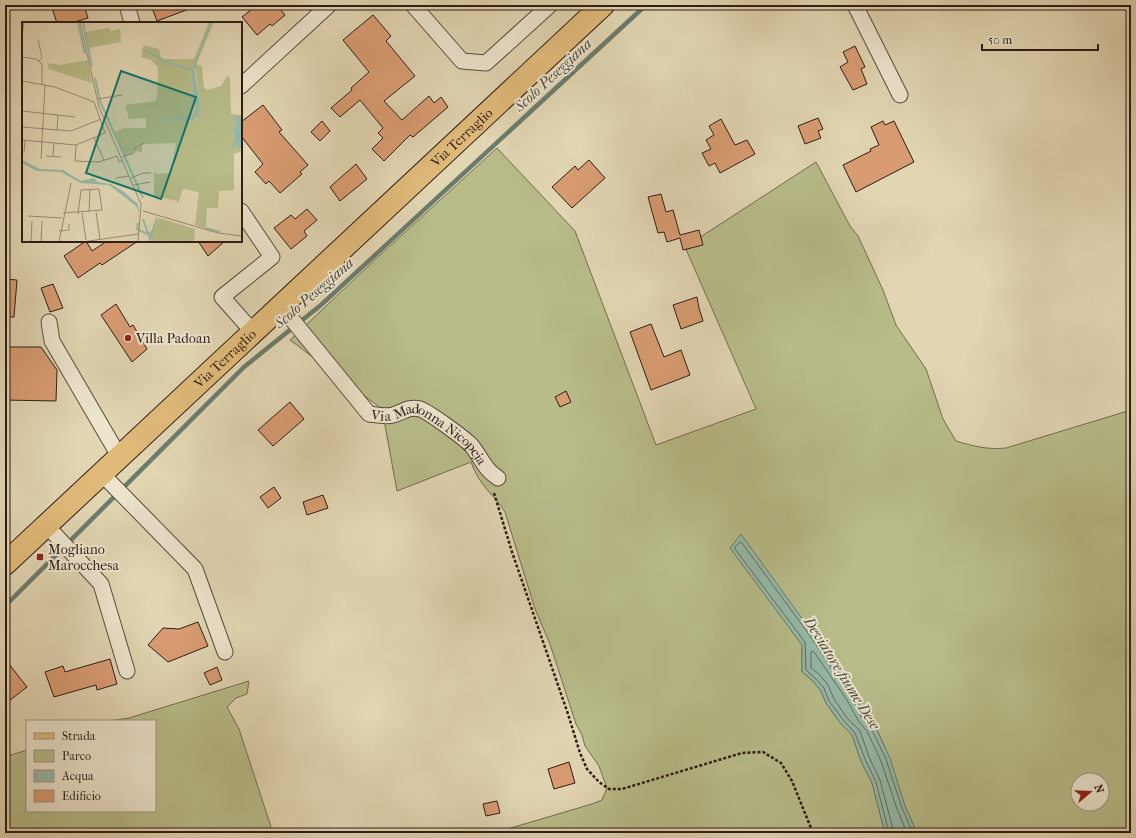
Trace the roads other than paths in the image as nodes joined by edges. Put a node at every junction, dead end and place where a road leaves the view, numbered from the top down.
1 (127, 5) edge
2 (329, 5) edge
3 (413, 5) edge
4 (550, 5) edge
5 (603, 5) edge
6 (855, 5) edge
7 (132, 22) edge
8 (242, 85) edge
9 (900, 95) dead end
10 (242, 212) edge
11 (285, 312) junction
12 (49, 322) dead end
13 (247, 326) junction
14 (119, 456) junction
15 (494, 476) road end
16 (113, 486) junction
17 (53, 533) junction
18 (5, 564) edge
19 (225, 652) dead end
20 (127, 671) dead end

1 - 7 street
2 - 8 street
3 - 4 street
5 - 11 main road, Via Terraglio
6 - 9 street
10 - 13 street
11 - 13 main road, Via Terraglio
11 - 15 street, Via Madonna Nicopeja
12 - 14 street
13 - 14 main road, Via Terraglio
14 - 16 main road, Via Terraglio
16 - 17 main road, Via Terraglio
16 - 19 street
17 - 18 main road, Via Terraglio
17 - 20 street

